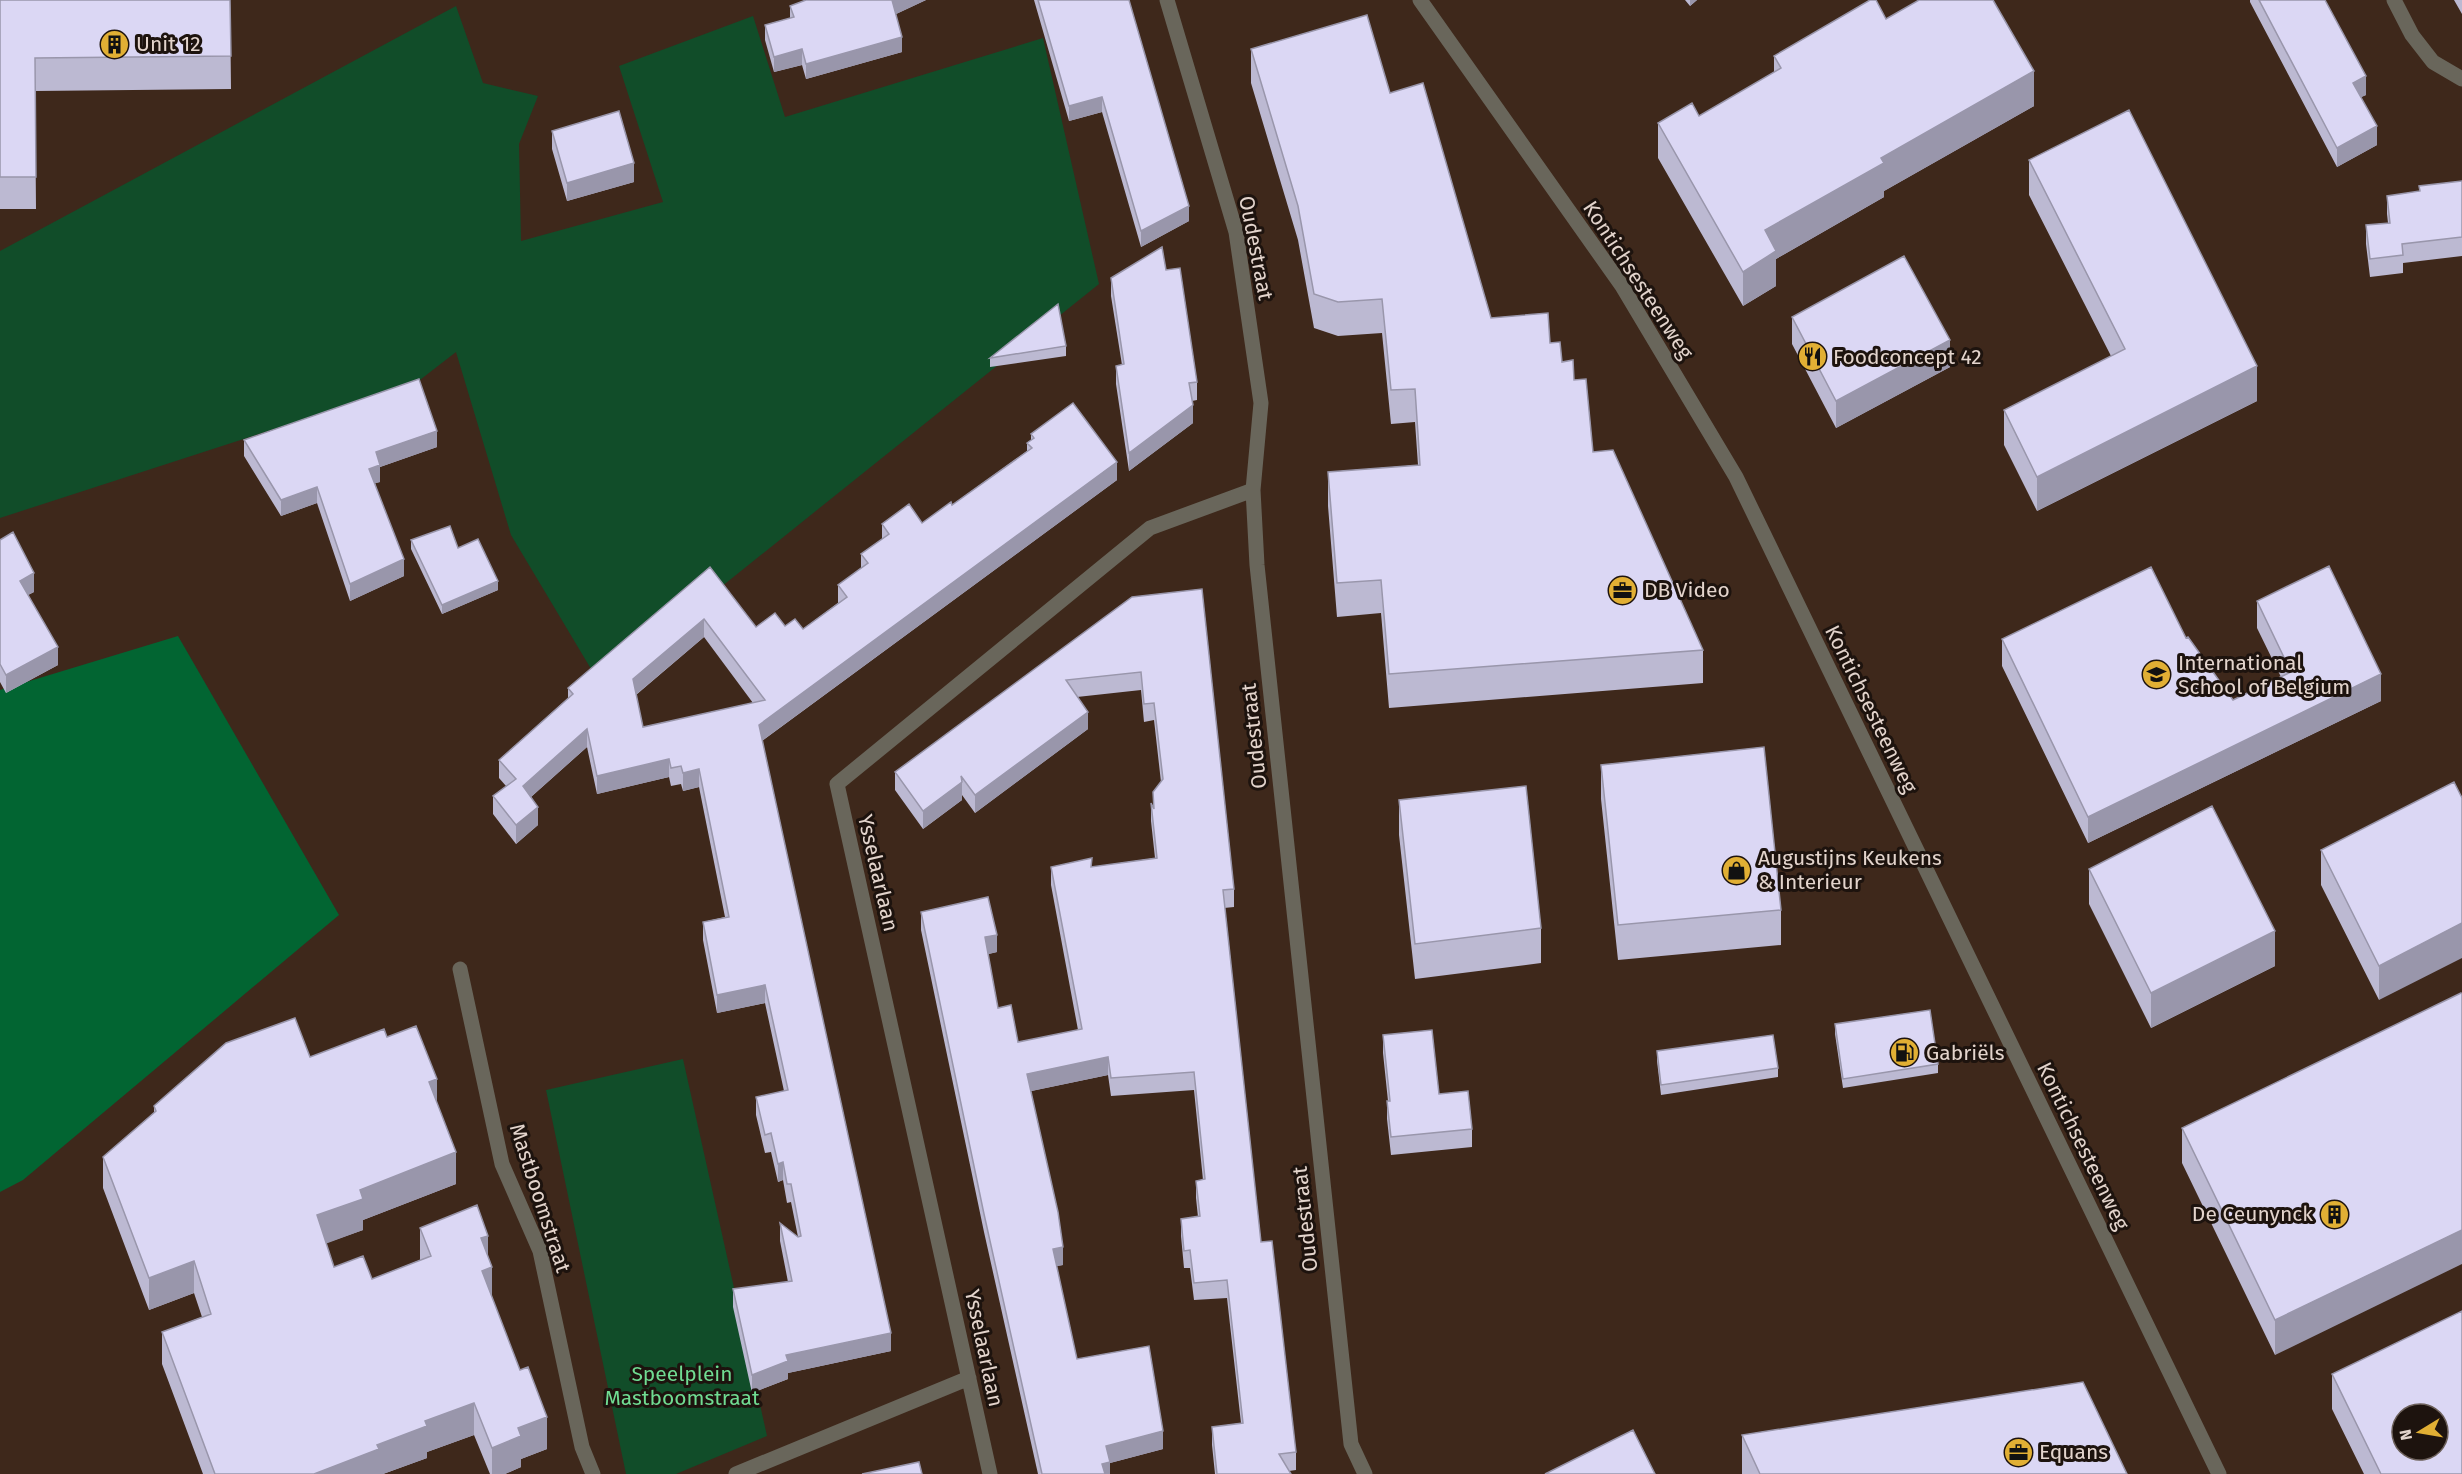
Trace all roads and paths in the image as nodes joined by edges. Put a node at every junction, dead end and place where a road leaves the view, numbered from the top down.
1 (1167, 0) edge
2 (1420, 0) edge
3 (2394, 0) edge
4 (2462, 79) edge
5 (1252, 490) junction
6 (460, 969) dead end
7 (969, 1378) junction
8 (593, 1474) edge
9 (736, 1474) edge
10 (990, 1474) edge
11 (1365, 1474) edge
12 (2219, 1474) edge

1 - 5 street, Oudestraat
2 - 12 street, Kontichsesteenweg
3 - 4 street
5 - 7 street, Ysselaarlaan
5 - 11 street, Oudestraat
6 - 8 street, Mastboomstraat
7 - 9 street
7 - 10 street, Ysselaarlaan

